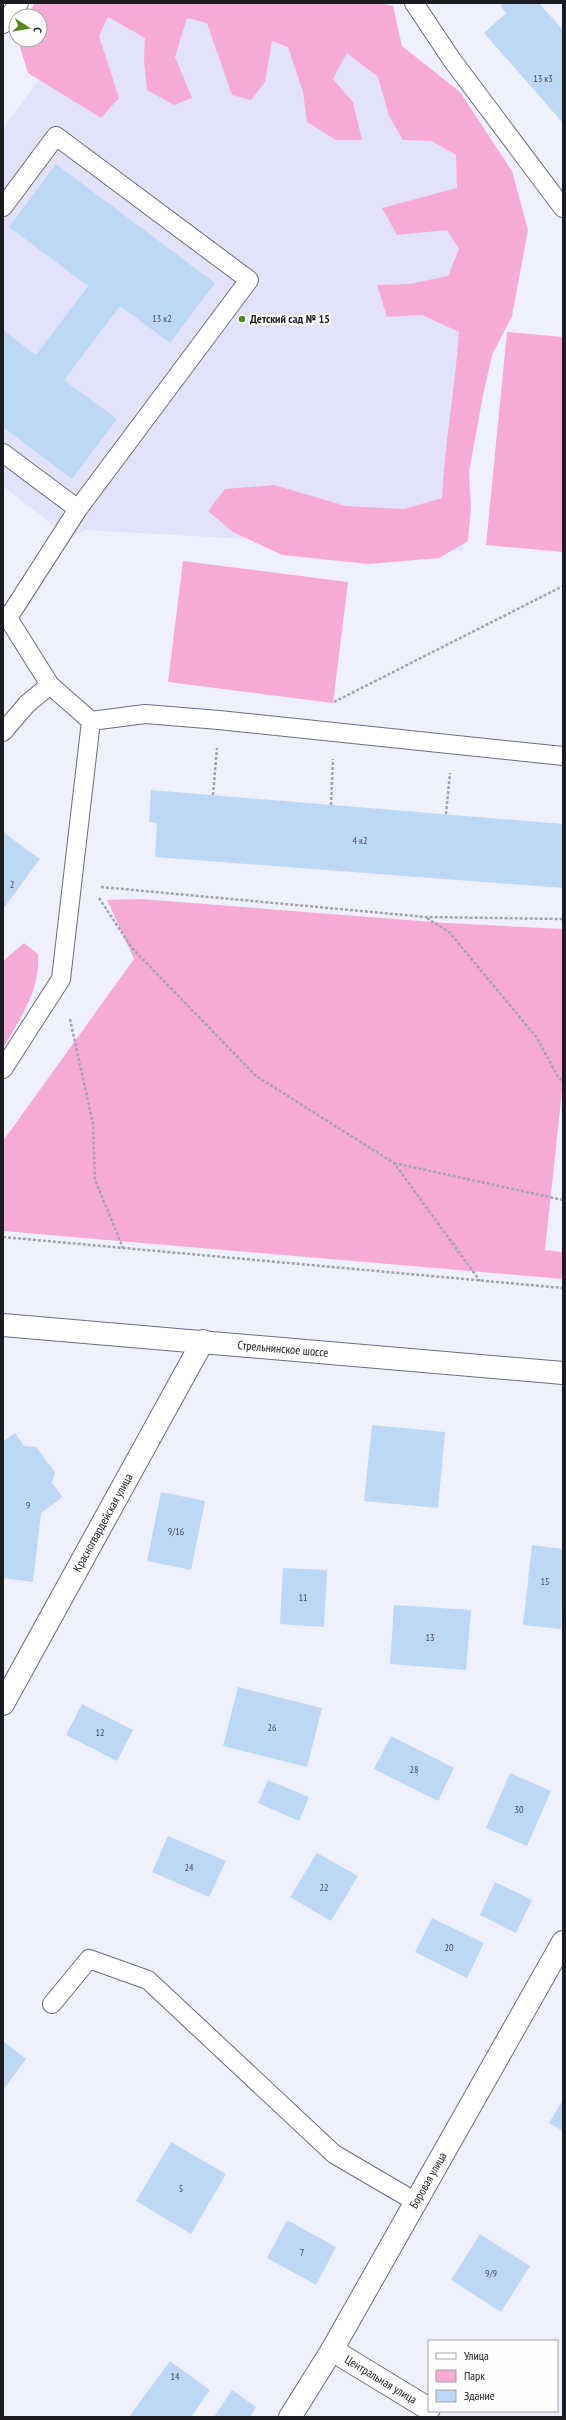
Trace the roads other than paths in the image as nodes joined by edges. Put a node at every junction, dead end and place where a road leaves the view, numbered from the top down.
1 (19, 3) edge
2 (414, 3) edge
3 (3, 24) edge
4 (3, 207) edge
5 (563, 208) edge
6 (3, 453) edge
7 (78, 509) junction
8 (5, 616) edge
9 (50, 685) junction
10 (91, 721) junction
11 (3, 732) edge
12 (563, 756) edge
13 (3, 1069) edge
14 (3, 1325) edge
15 (203, 1341) junction
16 (563, 1373) edge
17 (3, 1704) edge
18 (563, 1942) edge
19 (52, 2004) dead end
20 (416, 2202) junction
21 (332, 2350) junction
22 (428, 2408) edge
23 (290, 2417) edge

1 - 3 lane
2 - 5 lane
4 - 7 lane
6 - 7 lane
7 - 8 lane
8 - 9 lane
9 - 10 lane
9 - 11 lane
10 - 12 lane
10 - 13 lane
14 - 15 street, Стрельнинское шоссе
15 - 16 street, Стрельнинское шоссе
15 - 17 street, Красногвардейская улица
18 - 20 street, Боровая улица
19 - 20 lane
20 - 21 street, Боровая улица
21 - 22 street, Центральная улица
21 - 23 street, Боровая улица

